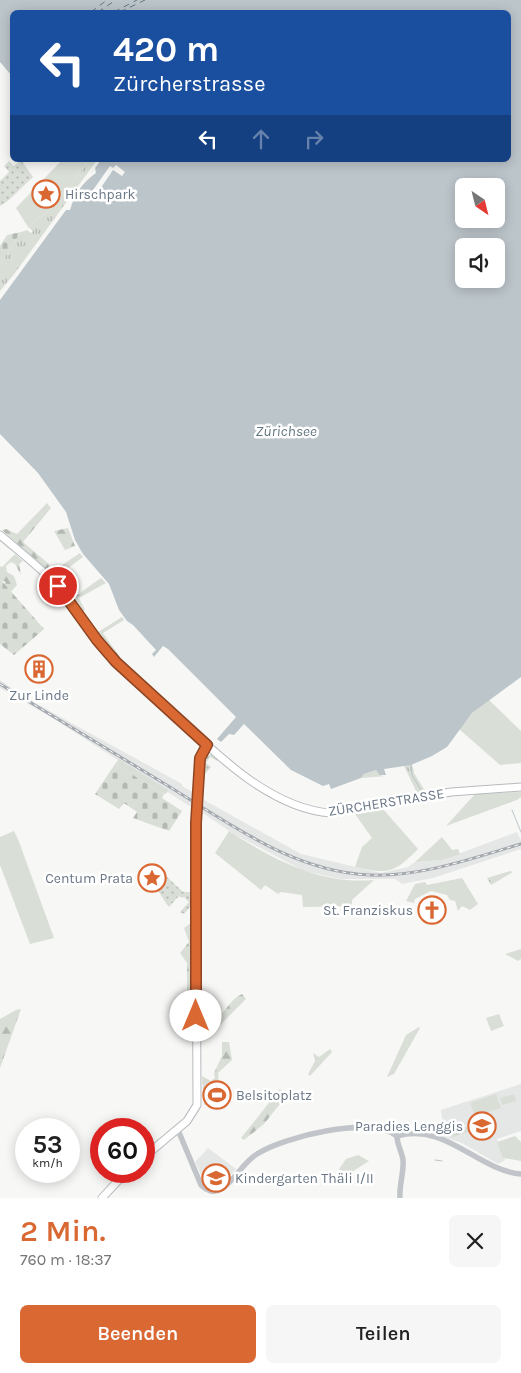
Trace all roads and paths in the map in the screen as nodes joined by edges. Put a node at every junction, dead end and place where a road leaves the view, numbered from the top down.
1 (0, 535) edge
2 (207, 745) junction
3 (521, 787) edge
4 (178, 1130) junction
5 (397, 1136) junction
6 (155, 1148) edge
7 (521, 1174) edge
8 (115, 1183) edge
9 (102, 1198) edge
10 (400, 1198) edge

1 - 2 main road, ZÜRCHERSTRASSE
2 - 3 main road, ZÜRCHERSTRASSE
2 - 4 main road
4 - 5 street
4 - 6 main road
5 - 7 street
5 - 10 street
8 - 9 main road

